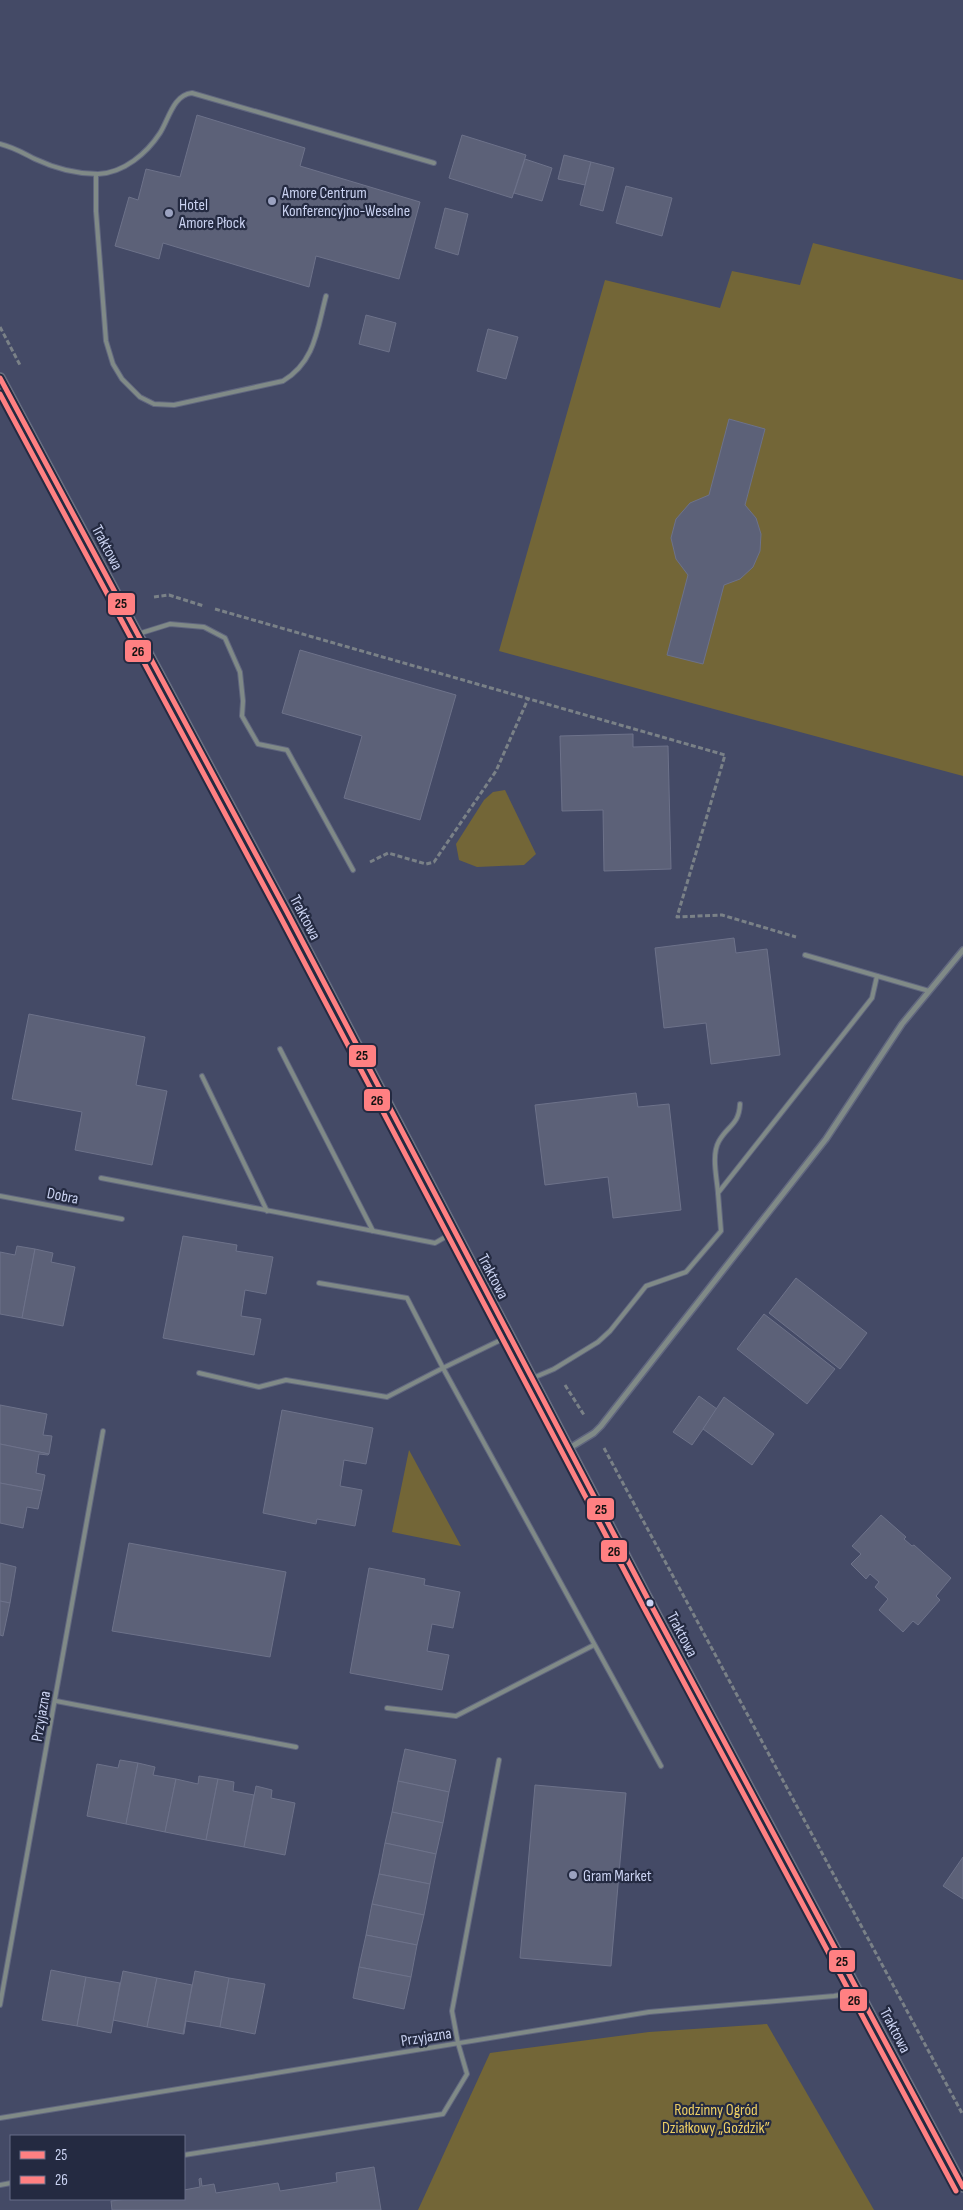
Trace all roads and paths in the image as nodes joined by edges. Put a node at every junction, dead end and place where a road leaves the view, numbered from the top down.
1 (0, 144) edge
2 (434, 163) dead end
3 (96, 174) junction
4 (326, 296) dead end
5 (0, 327) edge
6 (23, 370) dead end
7 (0, 378) edge
8 (154, 597) dead end
9 (138, 634) junction
10 (528, 699) junction
11 (353, 870) joint
12 (796, 937) dead end
13 (963, 950) edge
14 (805, 955) dead end
15 (877, 976) junction
16 (929, 991) junction
17 (280, 1049) dead end
18 (202, 1076) dead end
19 (740, 1104) dead end
20 (101, 1178) dead end
21 (718, 1193) junction
22 (0, 1196) edge
23 (267, 1211) junction
24 (122, 1219) dead end
25 (373, 1231) junction
26 (454, 1232) junction
27 (319, 1283) dead end
28 (509, 1336) junction
29 (443, 1368) junction
30 (554, 1369) junction
31 (199, 1373) dead end
32 (531, 1379) junction
33 (103, 1431) dead end
34 (594, 1433) junction
35 (568, 1450) junction
36 (594, 1645) junction
37 (56, 1701) junction
38 (387, 1708) dead end
39 (296, 1747) dead end
40 (499, 1760) dead end
41 (660, 1766) dead end
42 (858, 1991) junction
43 (0, 2004) edge
44 (458, 2043) junction
45 (963, 2115) edge
46 (0, 2118) edge
47 (185, 2155) edge
48 (963, 2187) edge

1 - 3 lane
2 - 3 lane
3 - 4 lane
5 - 6 path
7 - 9 main road, Traktowa
8 - 10 path
9 - 11 lane
9 - 26 main road, Traktowa
10 - 11 path
10 - 12 path
13 - 16 street
14 - 15 lane
15 - 16 lane
15 - 21 lane
16 - 34 street
17 - 25 lane
18 - 23 lane
19 - 21 lane
20 - 23 lane
21 - 30 lane
22 - 24 lane, Dobra
23 - 25 lane
25 - 26 lane
26 - 28 main road, Traktowa
27 - 29 lane
28 - 29 lane
28 - 32 main road, Traktowa
29 - 31 lane
29 - 36 lane
30 - 32 lane
30 - 34 path
32 - 35 main road, Traktowa
33 - 37 lane, Przyjazna
34 - 35 street
34 - 45 path
35 - 42 main road, Traktowa
36 - 38 lane
36 - 41 lane
37 - 39 lane
37 - 43 lane, Przyjazna
40 - 44 lane
42 - 44 lane, Przyjazna
42 - 48 main road, Traktowa
44 - 46 lane, Przyjazna
44 - 47 lane

